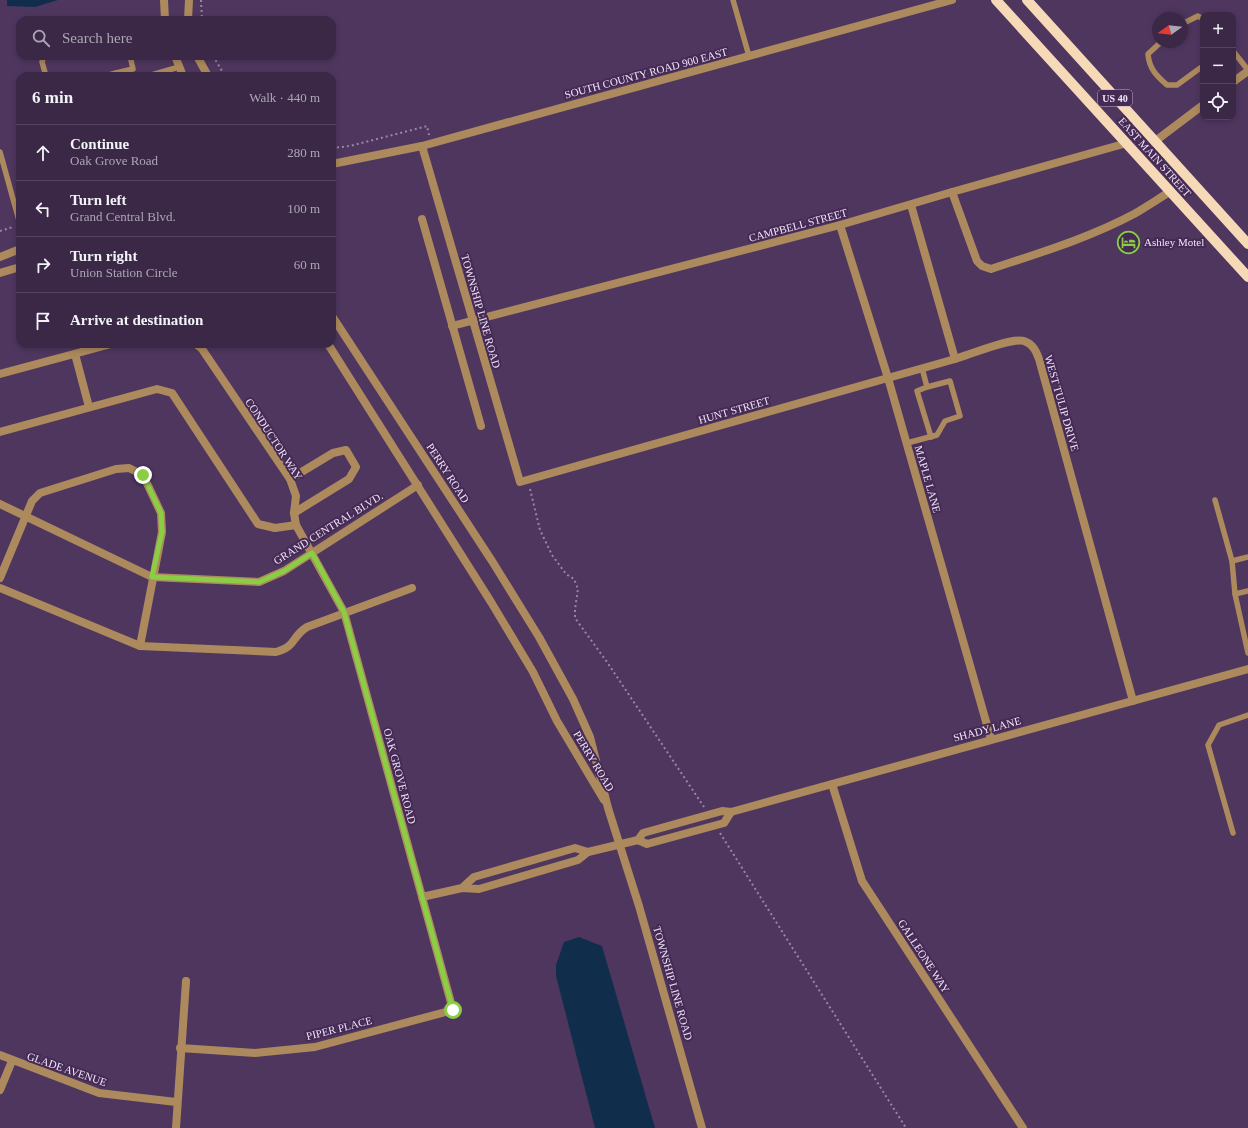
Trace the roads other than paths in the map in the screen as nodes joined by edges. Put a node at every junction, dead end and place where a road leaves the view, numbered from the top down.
1 (164, 0) edge
2 (189, 0) edge
3 (733, 0) edge
4 (952, 0) edge
5 (996, 0) edge
6 (1027, 0) edge
7 (165, 16) edge
8 (188, 16) edge
9 (1200, 17) edge
10 (1188, 19) edge
11 (1154, 48) edge
12 (1236, 55) edge
13 (748, 56) junction
14 (43, 60) edge
15 (131, 60) edge
16 (176, 60) edge
17 (199, 60) edge
18 (179, 67) junction
19 (1200, 68) edge
20 (1248, 71) edge
21 (45, 72) edge
22 (123, 72) edge
23 (162, 72) edge
24 (181, 72) edge
25 (206, 72) edge
26 (1236, 80) edge
27 (1200, 107) edge
28 (1154, 142) junction
29 (1127, 143) junction
30 (422, 146) junction
31 (0, 152) edge
32 (336, 161) edge
33 (344, 162) junction
34 (336, 163) edge
35 (952, 192) junction
36 (1171, 192) junction
37 (911, 205) junction
38 (16, 210) edge
39 (422, 219) dead end
40 (840, 225) junction
41 (1248, 244) edge
42 (16, 251) edge
43 (0, 257) edge
44 (16, 268) edge
45 (0, 272) edge
46 (1248, 277) edge
47 (473, 321) junction
48 (336, 322) edge
49 (452, 326) junction
50 (97, 348) edge
51 (201, 348) edge
52 (331, 348) edge
53 (75, 354) junction
54 (955, 359) junction
55 (922, 368) junction
56 (0, 374) edge
57 (888, 378) junction
58 (927, 387) junction
59 (89, 407) junction
60 (481, 426) dead end
61 (0, 432) edge
62 (931, 437) junction
63 (907, 443) junction
64 (290, 479) junction
65 (520, 482) joint
66 (418, 485) junction
67 (1215, 500) dead end
68 (0, 504) edge
69 (294, 512) junction
70 (25, 517) junction
71 (296, 525) junction
72 (312, 553) junction
73 (1248, 557) edge
74 (1232, 561) junction
75 (152, 577) junction
76 (0, 578) edge
77 (0, 588) edge
78 (412, 588) dead end
79 (1248, 591) edge
80 (1235, 594) junction
81 (344, 612) junction
82 (140, 646) junction
83 (1248, 653) edge
84 (1248, 669) edge
85 (1133, 701) junction
86 (1248, 715) edge
87 (991, 739) junction
88 (832, 784) junction
89 (608, 808) junction
90 (731, 812) junction
91 (1233, 833) dead end
92 (638, 840) junction
93 (621, 844) junction
94 (588, 852) junction
95 (462, 888) junction
96 (422, 897) junction
97 (186, 981) dead end
98 (453, 1010) joint
99 (180, 1048) junction
100 (0, 1055) edge
101 (12, 1061) junction
102 (0, 1090) edge
103 (176, 1102) junction
104 (176, 1128) edge
105 (702, 1128) edge
106 (1023, 1128) edge

1 - 7 street
2 - 8 street
3 - 13 lane
4 - 13 street, SOUTH COUNTY ROAD 900 EAST
5 - 29 main road, EAST MAIN STREET / US 40
6 - 28 main road, EAST MAIN STREET / US 40
9 - 10 lane
11 - 19 lane
12 - 20 lane
13 - 30 street, SOUTH COUNTY ROAD 900 EAST
14 - 21 lane
15 - 22 lane
16 - 18 street
17 - 25 street
18 - 23 lane
18 - 24 street
20 - 26 street
27 - 28 street
28 - 41 main road, EAST MAIN STREET / US 40
29 - 35 street, CAMPBELL STREET
29 - 36 main road, EAST MAIN STREET / US 40
30 - 33 street, SOUTH COUNTY ROAD 900 EAST
30 - 47 street, TOWNSHIP LINE ROAD
31 - 38 lane
32 - 33 street, SOUTH COUNTY ROAD 900 EAST
33 - 34 street, SOUTH COUNTY ROAD 900 EAST
35 - 36 street
35 - 37 street, CAMPBELL STREET
36 - 46 main road, EAST MAIN STREET / US 40
37 - 40 street, CAMPBELL STREET
37 - 54 street
39 - 49 street
40 - 47 street, CAMPBELL STREET
40 - 57 street, MAPLE LANE
42 - 43 street
44 - 45 street
47 - 49 street, CAMPBELL STREET
47 - 65 street, TOWNSHIP LINE ROAD
48 - 89 street, PERRY ROAD
49 - 60 street
50 - 53 street
51 - 64 street, CONDUCTOR WAY
52 - 66 street, PERRY ROAD
53 - 56 street
53 - 59 street
54 - 55 street, HUNT STREET
54 - 85 street, WEST TULIP DRIVE
55 - 57 street, HUNT STREET
55 - 58 lane
57 - 63 street, MAPLE LANE
57 - 65 street, HUNT STREET
58 - 62 lane
58 - 62 lane
59 - 61 street
59 - 71 street
62 - 63 lane
63 - 87 street, MAPLE LANE
64 - 69 street, CONDUCTOR WAY
64 - 69 street
66 - 72 street, GRAND CENTRAL BLVD.
66 - 89 street, PERRY ROAD
67 - 74 lane
68 - 70 street, GRAND CENTRAL BLVD.
69 - 71 street, CONDUCTOR WAY
70 - 75 street, GRAND CENTRAL BLVD.
70 - 75 street
70 - 76 street
71 - 72 street, CONDUCTOR WAY
72 - 75 street, GRAND CENTRAL BLVD.
72 - 81 street, OAK GROVE ROAD
73 - 74 lane
74 - 80 lane
75 - 82 street
77 - 82 street
78 - 81 street
79 - 80 lane
80 - 83 lane
81 - 82 street
81 - 96 street, OAK GROVE ROAD
84 - 85 street, SHADY LANE
85 - 87 street, SHADY LANE
86 - 91 lane
87 - 88 street, SHADY LANE
88 - 90 street, SHADY LANE
88 - 106 street, GALLEONE WAY
89 - 93 street, TOWNSHIP LINE ROAD
90 - 92 street, SHADY LANE
90 - 92 street, SHADY LANE
92 - 93 street, SHADY LANE
93 - 94 street
93 - 105 street, TOWNSHIP LINE ROAD
94 - 95 street
94 - 95 street
95 - 96 street
96 - 98 street, OAK GROVE ROAD
97 - 99 street
98 - 99 street, PIPER PLACE
99 - 103 street
100 - 101 street, GLADE AVENUE
101 - 102 street
101 - 103 street, GLADE AVENUE
103 - 104 street

